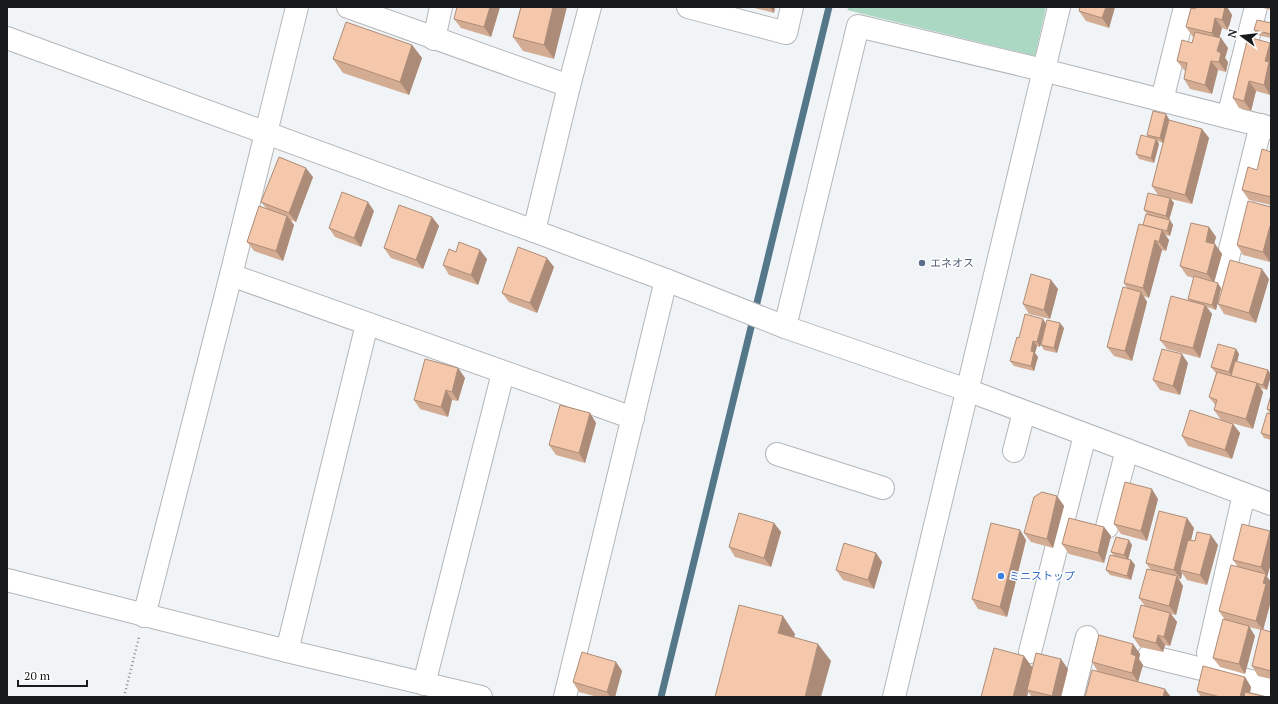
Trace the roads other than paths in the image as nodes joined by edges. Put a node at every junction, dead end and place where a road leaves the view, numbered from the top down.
1 (297, 7) edge
2 (348, 7) edge
3 (441, 7) edge
4 (590, 7) edge
5 (688, 7) edge
6 (792, 7) edge
7 (1059, 7) edge
8 (1185, 7) edge
9 (1256, 7) edge
10 (7, 38) edge
11 (434, 39) junction
12 (1043, 70) junction
13 (569, 86) junction
14 (1162, 100) junction
15 (1228, 117) junction
16 (1266, 127) edge
17 (266, 132) junction
18 (534, 231) junction
19 (231, 276) junction
20 (1223, 278) dead end
21 (666, 280) junction
22 (776, 323) junction
23 (367, 324) junction
24 (503, 373) junction
25 (967, 390) junction
26 (1024, 412) junction
27 (633, 418) junction
28 (1085, 435) junction
29 (1127, 450) junction
30 (1014, 451) dead end
31 (777, 454) dead end
32 (883, 488) dead end
33 (1244, 494) junction
34 (1271, 504) edge
35 (1107, 528) dead end
36 (7, 580) edge
37 (144, 616) junction
38 (1087, 637) dead end
39 (287, 651) junction
40 (1030, 652) dead end
41 (1208, 653) dead end
42 (1148, 656) dead end
43 (424, 684) junction
44 (1271, 686) edge
45 (481, 697) edge
46 (564, 697) edge
47 (894, 697) edge
48 (1072, 697) edge

1 - 17 street
2 - 11 street
3 - 11 street
4 - 13 street
5 - 6 street
7 - 12 street
8 - 14 street
9 - 15 street
10 - 17 street
11 - 13 street
12 - 14 street
12 - 22 street
12 - 25 street
13 - 18 street
14 - 15 street
15 - 16 street
16 - 20 street
17 - 18 street
17 - 19 street
18 - 21 street
19 - 23 street
19 - 37 street
21 - 22 street
21 - 27 street
22 - 25 street
23 - 24 street
23 - 39 street
24 - 27 street
24 - 43 street
25 - 26 street
25 - 47 street
26 - 28 street
26 - 30 street
27 - 46 street
28 - 29 street
28 - 40 street
29 - 33 street
29 - 35 street
31 - 32 street
33 - 34 street
33 - 41 street
36 - 37 street
37 - 39 street
38 - 48 street
39 - 43 street
42 - 44 street
43 - 45 street

